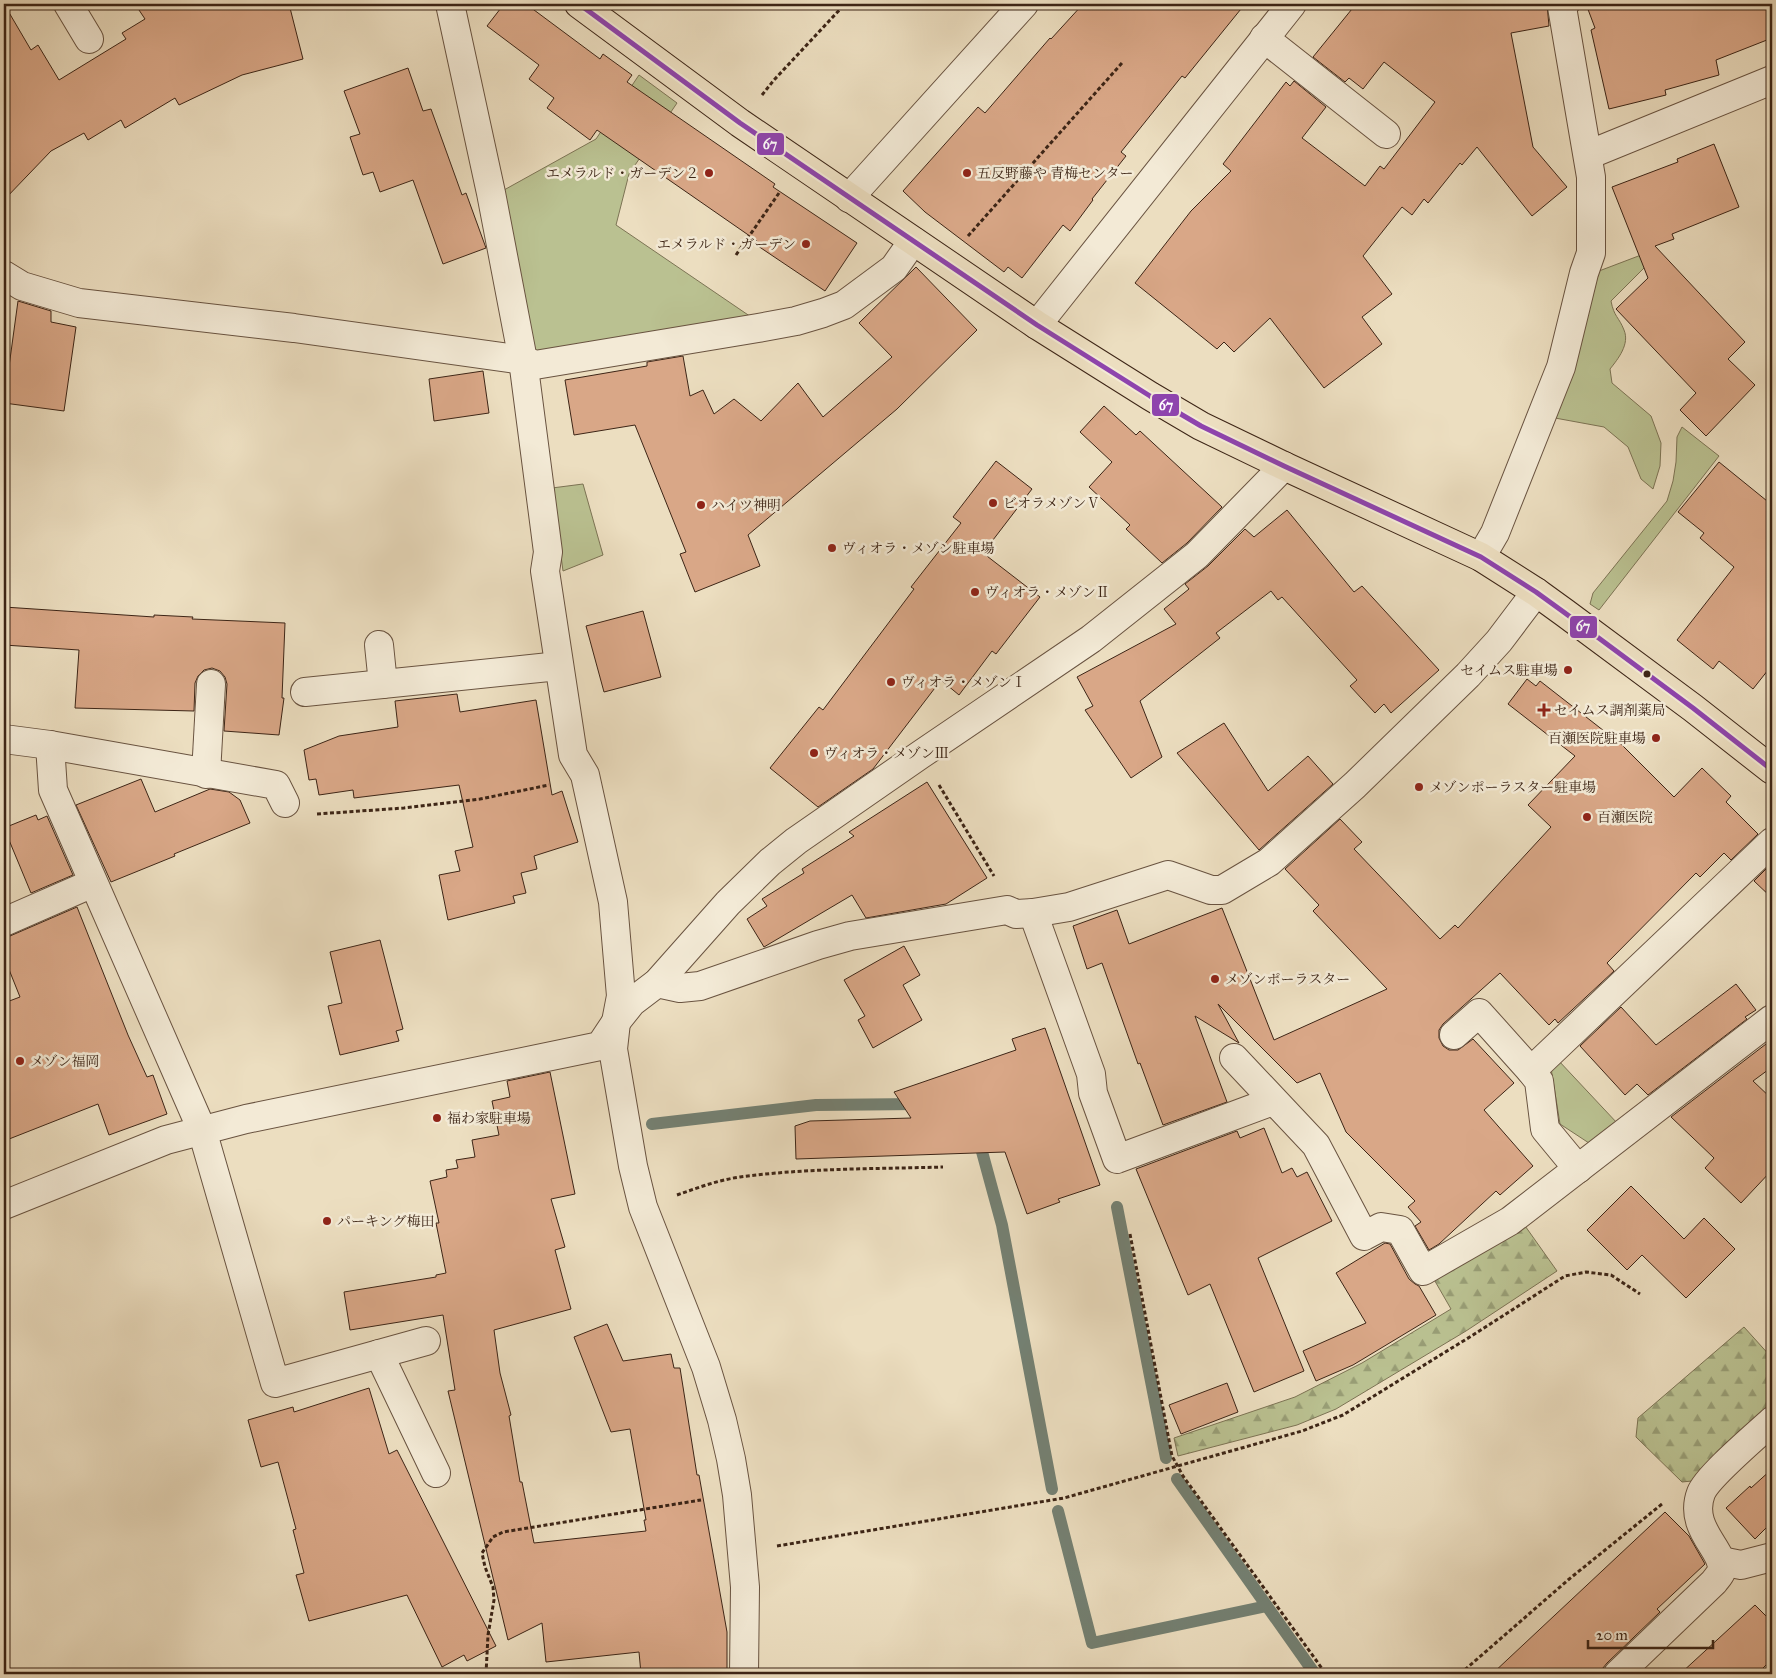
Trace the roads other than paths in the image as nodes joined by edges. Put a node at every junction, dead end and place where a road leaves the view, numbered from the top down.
1 (69, 4) edge
2 (450, 4) edge
3 (580, 4) edge
4 (1024, 4) edge
5 (1292, 4) edge
6 (1563, 5) edge
7 (1264, 38) junction
8 (89, 39) dead end
9 (1772, 80) edge
10 (1386, 134) dead end
11 (1588, 154) junction
12 (849, 198) junction
13 (914, 241) junction
14 (4, 275) edge
15 (1037, 325) junction
16 (523, 360) junction
17 (1284, 466) junction
18 (1481, 557) junction
19 (1536, 592) junction
20 (379, 645) dead end
21 (559, 666) junction
22 (211, 684) dead end
23 (383, 684) junction
24 (305, 692) dead end
25 (4, 739) edge
26 (50, 745) junction
27 (1772, 770) edge
28 (206, 774) junction
29 (285, 803) road end
30 (1772, 842) edge
31 (93, 883) junction
32 (1020, 912) junction
33 (4, 922) edge
34 (657, 983) junction
35 (1772, 1019) edge
36 (616, 1022) junction
37 (1454, 1035) dead end
38 (1234, 1058) dead end
39 (1531, 1071) junction
40 (1273, 1101) junction
41 (202, 1130) junction
42 (1578, 1169) junction
43 (4, 1205) edge
44 (426, 1340) dead end
45 (379, 1354) junction
46 (1772, 1421) edge
47 (436, 1473) dead end
48 (1772, 1557) edge
49 (1721, 1561) junction
50 (744, 1674) edge
51 (1618, 1674) edge

1 - 8 street
2 - 16 street
3 - 12 main road
4 - 12 street
5 - 7 street
6 - 11 street
7 - 10 street
7 - 15 street
9 - 11 street
11 - 18 street
12 - 13 main road
13 - 15 main road
13 - 16 street
14 - 16 street
15 - 17 main road
16 - 21 street
17 - 18 main road
17 - 34 street
18 - 19 main road
19 - 27 main road
19 - 32 street
20 - 23 street
21 - 23 street
21 - 36 street
22 - 28 street
23 - 24 street
25 - 26 street
26 - 28 street
26 - 31 street
28 - 29 street
30 - 39 street
31 - 33 street
31 - 41 street
32 - 34 street
32 - 40 street
34 - 36 street
35 - 42 street
36 - 41 street
36 - 50 street
37 - 39 street
38 - 40 street
39 - 42 street
40 - 42 street
41 - 43 street
41 - 45 street
44 - 45 street
45 - 47 street
46 - 49 street
48 - 49 street
49 - 51 street

